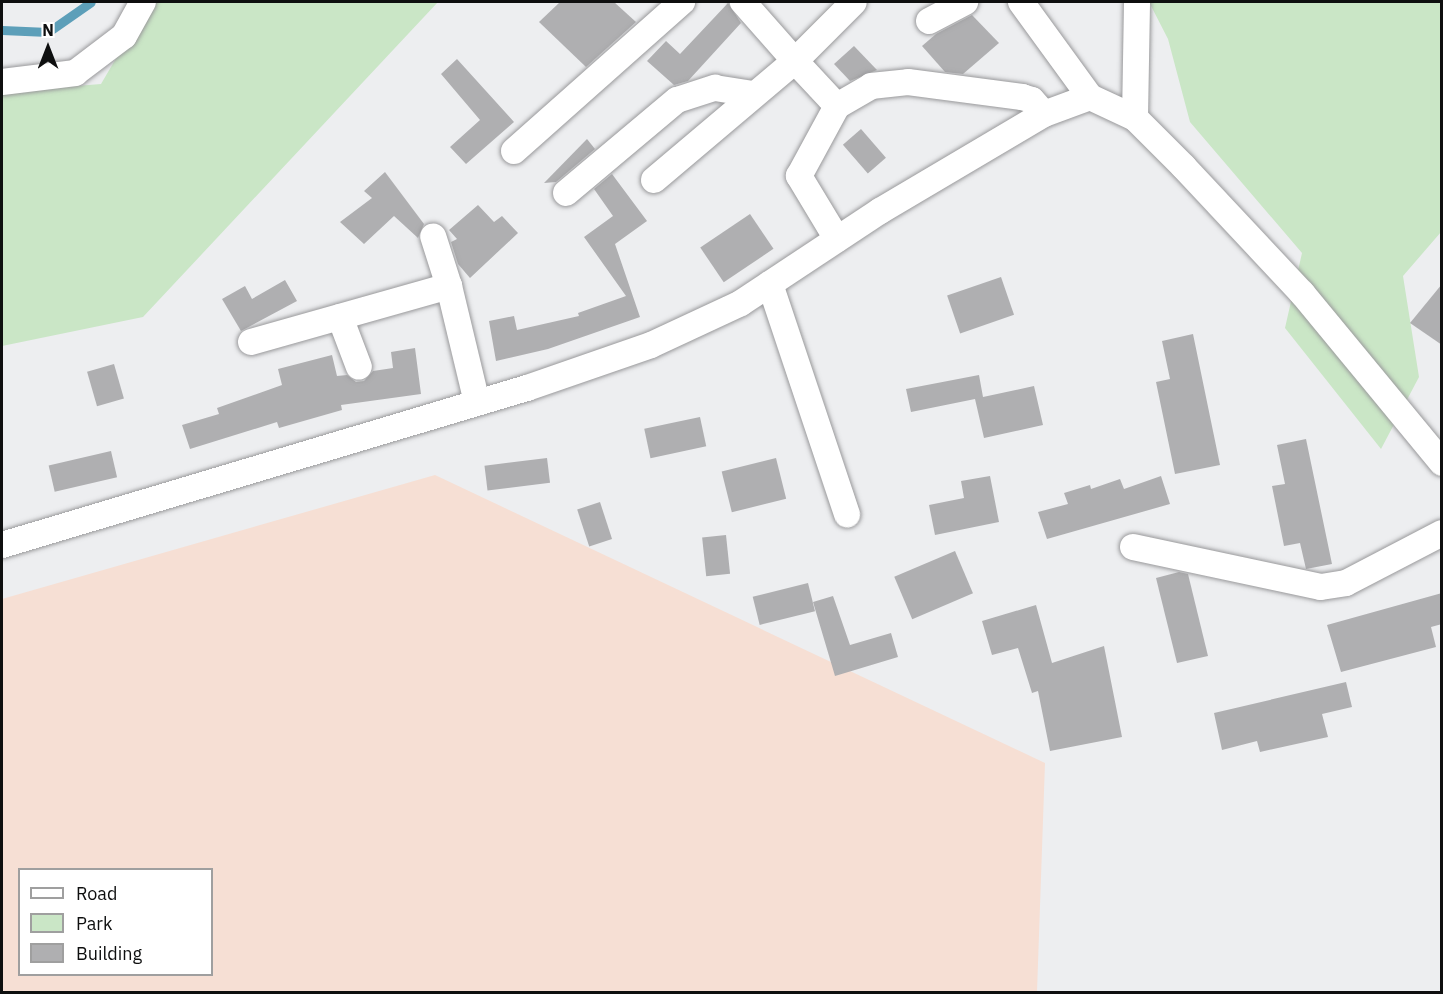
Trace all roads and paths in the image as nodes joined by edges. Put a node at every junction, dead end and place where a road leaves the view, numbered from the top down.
1 (143, 2) edge
2 (682, 2) edge
3 (743, 2) edge
4 (854, 2) edge
5 (965, 2) edge
6 (1021, 2) edge
7 (1137, 2) edge
8 (929, 21) dead end
9 (795, 61) junction
10 (2, 82) edge
11 (752, 94) junction
12 (1090, 97) junction
13 (837, 106) junction
14 (1044, 114) junction
15 (1135, 118) junction
16 (514, 151) dead end
17 (654, 180) dead end
18 (566, 193) dead end
19 (433, 236) dead end
20 (837, 239) junction
21 (770, 284) junction
22 (449, 286) junction
23 (340, 317) junction
24 (251, 342) dead end
25 (358, 367) dead end
26 (477, 403) junction
27 (1442, 463) edge
28 (847, 514) dead end
29 (1442, 533) edge
30 (2, 544) edge
31 (1133, 547) dead end

1 - 10 street
2 - 16 street
3 - 9 street
4 - 9 street
5 - 8 street
6 - 12 street
7 - 15 street
9 - 11 street
9 - 13 street
11 - 17 street
11 - 18 street
12 - 14 street
12 - 15 street
13 - 14 street
13 - 20 street
14 - 20 street
15 - 27 street
19 - 22 street
20 - 21 street
21 - 26 street
21 - 28 street
22 - 23 street
22 - 26 street
23 - 24 street
23 - 25 street
26 - 30 street
29 - 31 street

